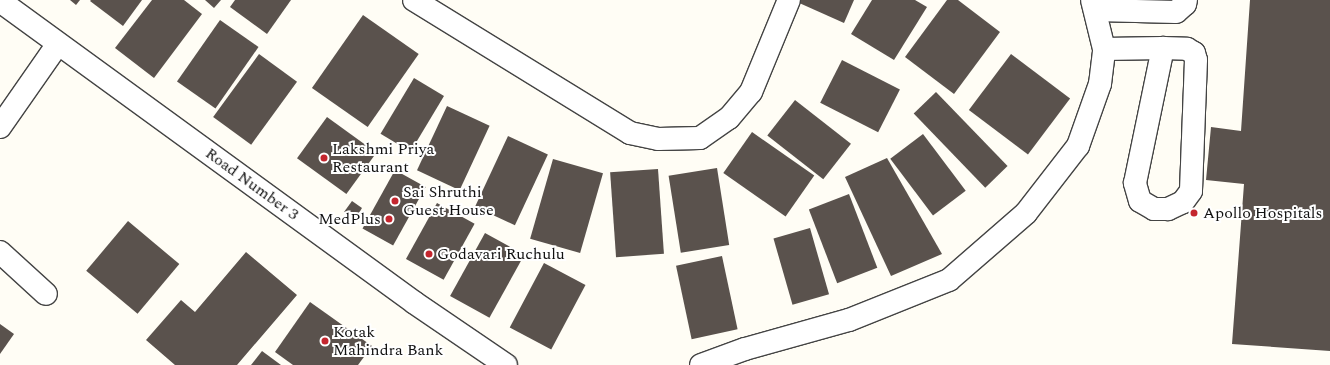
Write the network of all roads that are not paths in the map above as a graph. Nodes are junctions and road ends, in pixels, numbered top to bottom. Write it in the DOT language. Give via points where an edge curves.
graph roads {
  1 [pos="414,0"];
  2 [pos="790,0"];
  3 [pos="0,1"];
  4 [pos="1094,5"];
  5 [pos="1181,6"];
  6 [pos="58,44"];
  7 [pos="1163,48"];
  8 [pos="1104,49"];
  9 [pos="0,127"];
  10 [pos="0,252"];
  11 [pos="46,294"];
  12 [pos="506,365"];
  13 [pos="701,365"];
  1 -- 2 [label="street" via="630,133 658,139 700,138 729,118 751,92"];
  3 -- 6 [label="street, Road Number 3"];
  4 -- 5 [label="street" via="1126,11"];
  4 -- 8 [label="street"];
  6 -- 9 [label="street"];
  6 -- 12 [label="street, Road Number 3" via="415,303"];
  7 -- 7 [label="street" via="1187,49 1194,53 1196,60 1191,191 1183,202 1168,209 1154,209 1140,201 1135,183"];
  7 -- 8 [label="street"];
  8 -- 13 [label="street" via="1100,84 1078,146 1026,213 949,280 850,320 745,349"];
  10 -- 11 [label="street"];
}
